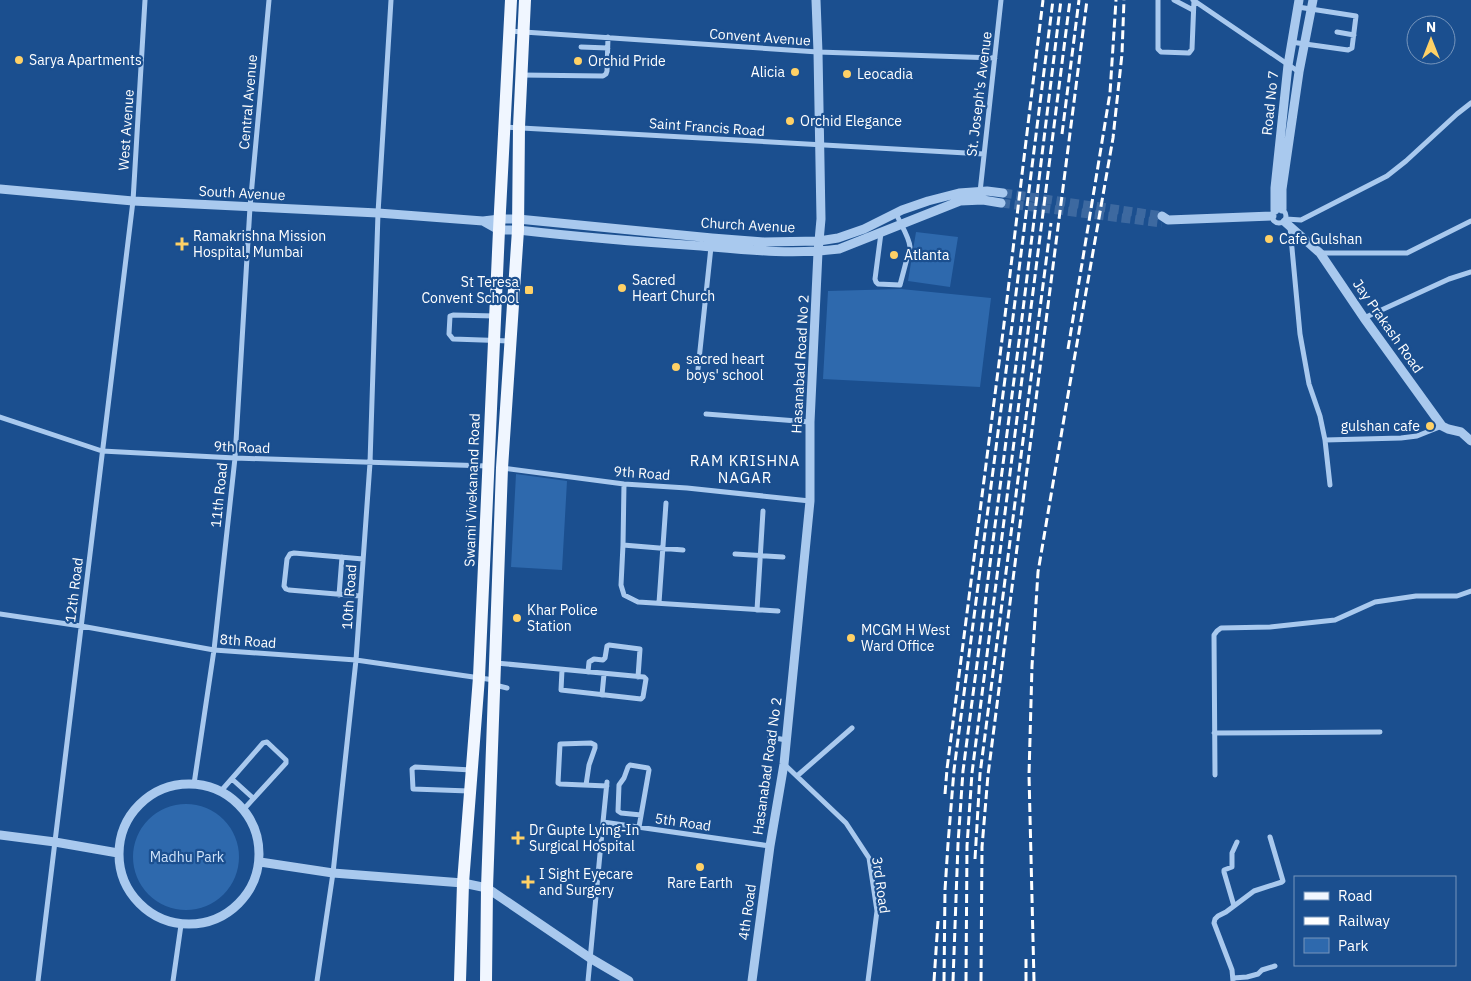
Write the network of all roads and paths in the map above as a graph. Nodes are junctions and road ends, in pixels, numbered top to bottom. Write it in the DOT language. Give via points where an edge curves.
graph roads {
  1 [pos="145,0"];
  2 [pos="269,0"];
  3 [pos="391,0"];
  4 [pos="511,0"];
  5 [pos="525,0"];
  6 [pos="816,0"];
  7 [pos="1001,0"];
  8 [pos="1158,0"];
  9 [pos="1174,0"];
  10 [pos="1193,0"];
  11 [pos="1298,3"];
  12 [pos="1312,5"];
  13 [pos="1193,10"];
  14 [pos="509,31"];
  15 [pos="522,32"];
  16 [pos="1337,32"];
  17 [pos="1354,35"];
  18 [pos="608,37"];
  19 [pos="1291,42"];
  20 [pos="1304,44"];
  21 [pos="581,47"];
  22 [pos="608,48"];
  23 [pos="818,52"];
  24 [pos="995,58"];
  25 [pos="1288,65"];
  26 [pos="1299,72"];
  27 [pos="521,74"];
  28 [pos="1471,103"];
  29 [pos="504,127"];
  30 [pos="519,127"];
  31 [pos="820,146"];
  32 [pos="984,154"];
  33 [pos="0,189"];
  34 [pos="980,192"];
  35 [pos="1003,193"];
  36 [pos="132,201"];
  37 [pos="1001,203"];
  38 [pos="250,207"];
  39 [pos="1276,212"];
  40 [pos="378,213"];
  41 [pos="896,213"];
  42 [pos="1164,220"];
  43 [pos="1471,221"];
  44 [pos="1287,223"];
  45 [pos="499,224"];
  46 [pos="900,224"];
  47 [pos="518,225"];
  48 [pos="881,232"];
  49 [pos="820,242"];
  50 [pos="711,247"];
  51 [pos="818,252"];
  52 [pos="1320,253"];
  53 [pos="1471,272"];
  54 [pos="495,316"];
  55 [pos="1364,318"];
  56 [pos="494,341"];
  57 [pos="510,341"];
  58 [pos="698,369"];
  59 [pos="706,414"];
  60 [pos="0,417"];
  61 [pos="810,422"];
  62 [pos="1442,426"];
  63 [pos="1325,440"];
  64 [pos="1471,440"];
  65 [pos="102,451"];
  66 [pos="235,458"];
  67 [pos="370,463"];
  68 [pos="488,466"];
  69 [pos="502,468"];
  70 [pos="624,484"];
  71 [pos="1330,485"];
  72 [pos="810,502"];
  73 [pos="666,503"];
  74 [pos="763,510"];
  75 [pos="624,545"];
  76 [pos="663,548"];
  77 [pos="683,550"];
  78 [pos="735,554"];
  79 [pos="761,556"];
  80 [pos="342,557"];
  81 [pos="783,557"];
  82 [pos="363,558"];
  83 [pos="1471,591"];
  84 [pos="339,594"];
  85 [pos="360,596"];
  86 [pos="659,603"];
  87 [pos="757,610"];
  88 [pos="778,611"];
  89 [pos="0,614"];
  90 [pos="81,626"];
  91 [pos="214,650"];
  92 [pos="356,660"];
  93 [pos="495,663"];
  94 [pos="562,670"];
  95 [pos="588,672"];
  96 [pos="604,674"];
  97 [pos="479,677"];
  98 [pos="638,677"];
  99 [pos="499,684"];
  100 [pos="602,695"];
  101 [pos="476,721"];
  102 [pos="493,721"];
  103 [pos="852,728"];
  104 [pos="1380,732"];
  105 [pos="1214,733"];
  106 [pos="770,737"];
  107 [pos="787,740"];
  108 [pos="784,764"];
  109 [pos="472,770"];
  110 [pos="1214,775"];
  111 [pos="797,776"];
  112 [pos="232,779"];
  113 [pos="194,784"];
  114 [pos="586,785"];
  115 [pos="221,791"];
  116 [pos="471,791"];
  117 [pos="606,793"];
  118 [pos="619,793"];
  119 [pos="254,798"];
  120 [pos="244,809"];
  121 [pos="641,815"];
  122 [pos="603,822"];
  123 [pos="640,827"];
  124 [pos="0,835"];
  125 [pos="1270,836"];
  126 [pos="55,842"];
  127 [pos="1237,842"];
  128 [pos="770,846"];
  129 [pos="118,853"];
  130 [pos="260,862"];
  131 [pos="333,873"];
  132 [pos="463,883"];
  133 [pos="487,888"];
  134 [pos="1234,906"];
  135 [pos="181,925"];
  136 [pos="590,958"];
  137 [pos="1275,966"];
  138 [pos="1233,979"];
  139 [pos="38,981"];
  140 [pos="173,981"];
  141 [pos="317,981"];
  142 [pos="460,981"];
  143 [pos="486,981"];
  144 [pos="588,981"];
  145 [pos="629,981"];
  146 [pos="752,981"];
  147 [pos="868,981"];
  1 -- 36 [label="street, West Avenue"];
  2 -- 38 [label="street, Central Avenue"];
  3 -- 40 [label="street, 10th Road"];
  4 -- 14 [label="main road, Swami Vivekanand Road"];
  5 -- 15 [label="main road, Swami Vivekanand Road"];
  6 -- 23 [label="street, Hasanabad Road No 2"];
  7 -- 24 [label="street, St. Joseph's Avenue"];
  8 -- 13 [label="street" via="1158,49 1161,52 1191,52"];
  9 -- 13 [label="street"];
  10 -- 13 [label="street"];
  10 -- 25 [label="street"];
  11 -- 12 [label="street"];
  11 -- 19 [label="street, Road No 7"];
  12 -- 17 [label="street" via="1354,15"];
  12 -- 20 [label="street"];
  14 -- 15 [label="street, Convent Avenue"];
  14 -- 29 [label="main road, Swami Vivekanand Road"];
  15 -- 18 [label="street, Convent Avenue"];
  15 -- 27 [label="main road, Swami Vivekanand Road"];
  16 -- 17 [label="street"];
  17 -- 20 [label="street" via="1352,48 1348,50"];
  18 -- 22 [label="street"];
  18 -- 23 [label="street, Convent Avenue"];
  19 -- 20 [label="street"];
  19 -- 25 [label="street, Road No 7"];
  20 -- 26 [label="street"];
  21 -- 22 [label="street"];
  22 -- 27 [label="street" via="607,71 603,76"];
  23 -- 24 [label="street, Convent Avenue"];
  23 -- 31 [label="street, Hasanabad Road No 2"];
  24 -- 32 [label="street, St. Joseph's Avenue"];
  25 -- 26 [label="street"];
  25 -- 39 [label="street, Road No 7" via="1275,188"];
  26 -- 39 [label="street"];
  27 -- 30 [label="main road, Swami Vivekanand Road"];
  28 -- 44 [label="street" via="1387,176 1301,220"];
  29 -- 30 [label="street, Saint Francis Road"];
  29 -- 45 [label="main road, Swami Vivekanand Road"];
  30 -- 31 [label="street, Saint Francis Road"];
  30 -- 47 [label="main road, Swami Vivekanand Road"];
  31 -- 32 [label="street, Saint Francis Road"];
  31 -- 49 [label="street, Hasanabad Road No 2"];
  32 -- 34 [label="street, St. Joseph's Avenue"];
  33 -- 36 [label="street, South Avenue"];
  34 -- 35 [label="street, Church Avenue"];
  34 -- 41 [label="street, Church Avenue" via="958,193"];
  36 -- 38 [label="street, South Avenue"];
  36 -- 65 [label="street, 12th Road"];
  37 -- 46 [label="street" via="960,201"];
  38 -- 40 [label="street, South Avenue"];
  38 -- 66 [label="street, 11th Road"];
  39 -- 42 [label="street"];
  39 -- 44 [label="street" via="1286,212"];
  39 -- 44 [label="street" via="1276,222"];
  40 -- 45 [label="street, South Avenue"];
  40 -- 67 [label="street, 10th Road"];
  41 -- 46 [label="street"];
  41 -- 49 [label="street, Church Avenue" via="864,229"];
  43 -- 52 [label="street" via="1406,253"];
  44 -- 52 [label="street, Jay Prakash Road"];
  44 -- 63 [label="street" via="1308,384"];
  45 -- 47 [label="street, Church Avenue"];
  45 -- 54 [label="main road, Swami Vivekanand Road"];
  46 -- 48 [label="street"];
  46 -- 48 [label="street" via="910,242 900,285 876,282"];
  47 -- 49 [label="street, Church Avenue" via="764,242"];
  47 -- 50 [label="street"];
  47 -- 57 [label="main road, Swami Vivekanand Road"];
  48 -- 51 [label="street" via="839,250"];
  49 -- 51 [label="street, Hasanabad Road No 2"];
  50 -- 51 [label="street"];
  50 -- 58 [label="street"];
  51 -- 61 [label="street, Hasanabad Road No 2"];
  52 -- 55 [label="street, Jay Prakash Road"];
  53 -- 55 [label="street"];
  54 -- 56 [label="main road, Swami Vivekanand Road"];
  54 -- 56 [label="street" via="453,315 449,326 453,339"];
  55 -- 62 [label="street, Jay Prakash Road"];
  56 -- 57 [label="street"];
  56 -- 68 [label="main road, Swami Vivekanand Road"];
  57 -- 69 [label="main road, Swami Vivekanand Road"];
  59 -- 61 [label="street"];
  60 -- 65 [label="street, 9th Road"];
  61 -- 72 [label="street, Hasanabad Road No 2"];
  62 -- 63 [label="street" via="1417,436 1401,438"];
  62 -- 64 [label="street" via="1461,432"];
  63 -- 71 [label="street"];
  65 -- 66 [label="street, 9th Road"];
  65 -- 90 [label="street, 12th Road"];
  66 -- 67 [label="street, 9th Road"];
  66 -- 91 [label="street, 11th Road"];
  67 -- 68 [label="street, 9th Road"];
  67 -- 82 [label="street, 10th Road"];
  68 -- 97 [label="main road, Swami Vivekanand Road"];
  69 -- 70 [label="street, 9th Road"];
  69 -- 93 [label="main road, Swami Vivekanand Road"];
  70 -- 72 [label="street, 9th Road"];
  70 -- 75 [label="street"];
  72 -- 107 [label="street, Hasanabad Road No 2"];
  73 -- 76 [label="street"];
  74 -- 79 [label="street"];
  75 -- 76 [label="street"];
  75 -- 86 [label="street" via="621,585 624,595 638,602"];
  76 -- 77 [label="street"];
  76 -- 86 [label="street"];
  78 -- 79 [label="street"];
  79 -- 81 [label="street"];
  79 -- 87 [label="street"];
  80 -- 82 [label="street"];
  80 -- 84 [label="street"];
  80 -- 84 [label="street" via="290,554 284,586 286,590"];
  82 -- 85 [label="street, 10th Road"];
  83 -- 105 [label="street" via="1457,596 1416,596 1375,602 1335,620 1270,628 1221,628 1214,635"];
  84 -- 85 [label="street"];
  85 -- 92 [label="street, 10th Road"];
  86 -- 87 [label="street"];
  87 -- 88 [label="street"];
  89 -- 90 [label="street, 8th Road"];
  90 -- 91 [label="street, 8th Road"];
  90 -- 126 [label="street, 12th Road"];
  91 -- 92 [label="street, 8th Road"];
  91 -- 113 [label="street, 11th Road"];
  92 -- 97 [label="street, 8th Road"];
  92 -- 131 [label="street, 10th Road"];
  93 -- 94 [label="street"];
  93 -- 99 [label="main road, Swami Vivekanand Road"];
  94 -- 95 [label="street"];
  94 -- 100 [label="street" via="561,690"];
  95 -- 96 [label="street"];
  95 -- 98 [label="street" via="590,660 603,660 607,646 638,648"];
  96 -- 98 [label="street"];
  96 -- 100 [label="street"];
  97 -- 99 [label="street, 8th Road"];
  97 -- 101 [label="main road, Swami Vivekanand Road"];
  98 -- 100 [label="street" via="646,678 643,698"];
  99 -- 102 [label="main road, Swami Vivekanand Road"];
  101 -- 102 [label="main road"];
  101 -- 109 [label="main road, Swami Vivekanand Road"];
  102 -- 133 [label="main road, Swami Vivekanand Road"];
  103 -- 111 [label="street"];
  104 -- 105 [label="street"];
  105 -- 110 [label="street"];
  106 -- 107 [label="street"];
  107 -- 108 [label="street, Hasanabad Road No 2"];
  108 -- 111 [label="street, 3rd Road"];
  108 -- 128 [label="street, Hasanabad Road No 2"];
  109 -- 116 [label="main road, Swami Vivekanand Road"];
  109 -- 116 [label="street" via="412,769 413,789"];
  111 -- 147 [label="street, 3rd Road" via="846,823 869,858 876,911"];
  112 -- 115 [label="street"];
  112 -- 119 [label="street"];
  112 -- 119 [label="street" via="263,743 268,742 286,763"];
  113 -- 115 [label="street"];
  113 -- 129 [label="street" via="165,788 141,802 124,826"];
  114 -- 114 [label="street" via="558,783 560,744 595,745"];
  114 -- 117 [label="street" via="607,784"];
  115 -- 120 [label="street"];
  116 -- 132 [label="main road, Swami Vivekanand Road"];
  117 -- 118 [label="street"];
  117 -- 122 [label="street"];
  118 -- 121 [label="street" via="618,811"];
  118 -- 121 [label="street" via="619,785 629,765 649,769"];
  119 -- 120 [label="street"];
  120 -- 130 [label="street" via="258,834"];
  121 -- 123 [label="street"];
  122 -- 123 [label="street, 5th Road"];
  122 -- 136 [label="street"];
  123 -- 128 [label="street, 5th Road"];
  124 -- 126 [label="street"];
  125 -- 134 [label="street" via="1283,881 1254,891"];
  126 -- 129 [label="street"];
  126 -- 139 [label="street, 12th Road"];
  127 -- 134 [label="street" via="1232,853 1232,867 1224,870"];
  128 -- 146 [label="street, 4th Road"];
  129 -- 135 [label="street" via="126,887 149,912"];
  130 -- 131 [label="street"];
  130 -- 135 [label="street" via="247,896 218,920"];
  131 -- 132 [label="street"];
  131 -- 141 [label="street, 10th Road"];
  132 -- 133 [label="street"];
  132 -- 142 [label="main road, Swami Vivekanand Road"];
  133 -- 136 [label="street"];
  133 -- 143 [label="main road, Swami Vivekanand Road"];
  134 -- 138 [label="street" via="1218,916 1214,923"];
  135 -- 140 [label="street"];
  136 -- 144 [label="street"];
  136 -- 145 [label="street"];
  137 -- 138 [label="street" via="1258,974"];
}
